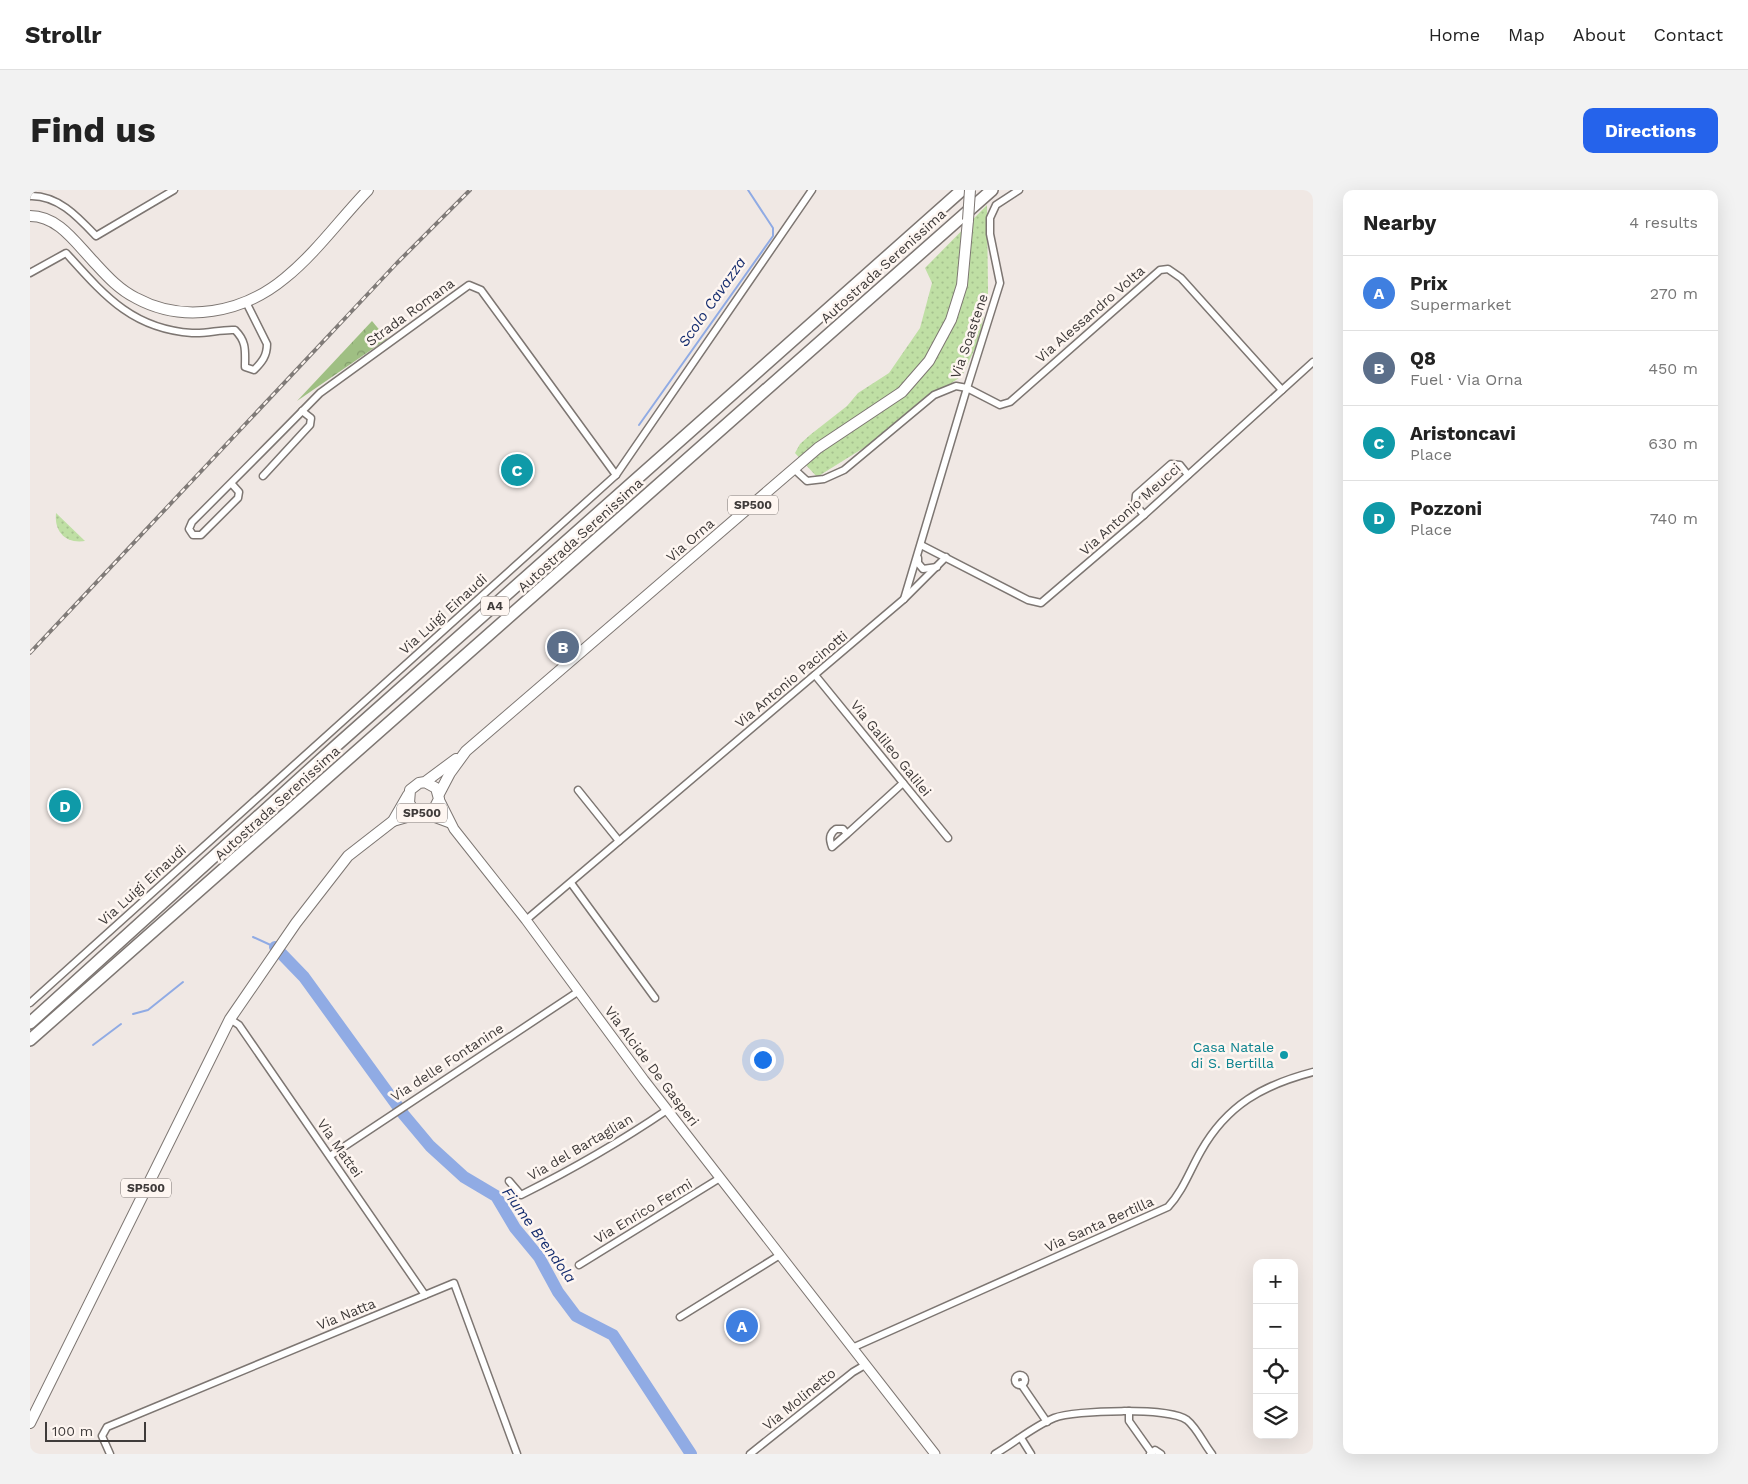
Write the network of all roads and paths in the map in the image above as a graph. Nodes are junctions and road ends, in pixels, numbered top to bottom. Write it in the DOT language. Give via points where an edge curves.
graph roads {
  1 [pos="174,190"];
  2 [pos="368,190"];
  3 [pos="812,190"];
  4 [pos="962,190"];
  5 [pos="970,190"];
  6 [pos="992,190"];
  7 [pos="1019,190"];
  8 [pos="30,196"];
  9 [pos="30,216"];
  10 [pos="30,273"];
  11 [pos="246,302"];
  12 [pos="1313,362"];
  13 [pos="967,388"];
  14 [pos="1282,390"];
  15 [pos="302,411"];
  16 [pos="794,469"];
  17 [pos="616,474"];
  18 [pos="1188,475"];
  19 [pos="263,476"];
  20 [pos="231,483"];
  21 [pos="1144,515"];
  22 [pos="921,545"];
  23 [pos="918,556"];
  24 [pos="946,557"];
  25 [pos="937,567"];
  26 [pos="904,599"];
  27 [pos="815,675"];
  28 [pos="466,751"];
  29 [pos="425,782"];
  30 [pos="903,783"];
  31 [pos="578,790"];
  32 [pos="408,795"];
  33 [pos="439,797"];
  34 [pos="422,813"];
  35 [pos="393,821"];
  36 [pos="450,823"];
  37 [pos="847,834"];
  38 [pos="948,838"];
  39 [pos="619,841"];
  40 [pos="571,883"];
  41 [pos="526,920"];
  42 [pos="579,991"];
  43 [pos="655,998"];
  44 [pos="30,1003"];
  45 [pos="230,1019"];
  46 [pos="30,1023"];
  47 [pos="30,1040"];
  48 [pos="1313,1072"];
  49 [pos="667,1110"];
  50 [pos="330,1156"];
  51 [pos="720,1178"];
  52 [pos="508,1181"];
  53 [pos="780,1255"];
  54 [pos="579,1265"];
  55 [pos="425,1295"];
  56 [pos="680,1317"];
  57 [pos="852,1348"];
  58 [pos="865,1365"];
  59 [pos="1021,1384"];
  60 [pos="1129,1411"];
  61 [pos="1047,1422"];
  62 [pos="30,1423"];
  63 [pos="1022,1438"];
  64 [pos="1151,1453"];
  65 [pos="110,1454"];
  66 [pos="517,1454"];
  67 [pos="750,1454"];
  68 [pos="935,1454"];
  69 [pos="995,1454"];
  70 [pos="1032,1454"];
  71 [pos="1161,1454"];
  72 [pos="1212,1454"];
  1 -- 8 [label="street" via="96,236 66,207 53,200"];
  2 -- 11 [label="main road" via="284,280"];
  3 -- 17 [label="street, Via Luigi Einaudi"];
  4 -- 46 [label="highway, Autostrada Serenissima / A4" via="338,744"];
  5 -- 16 [label="main road, Via Orna / SP500, bridge" via="966,264 957,305 929,361 902,392 818,448"];
  6 -- 47 [label="highway, Autostrada Serenissima / A4"];
  7 -- 13 [label="street, Via Soastene" via="996,205 990,218 1000,283"];
  9 -- 11 [label="main road" via="43,218 61,228 112,281 148,304 190,313 224,309"];
  10 -- 11 [label="street" via="66,254 113,303 143,321 184,332 235,330 246,346 245,367 254,370 263,362 267,344"];
  12 -- 14 [label="street, Via Antonio Meucci"];
  13 -- 14 [label="street, Via Alessandro Volta" via="1005,405 1147,280 1160,270 1168,269 1181,278"];
  13 -- 16 [label="street, Via Soastene" via="956,386 934,394 844,470 824,479 807,481"];
  13 -- 22 [label="street"];
  14 -- 18 [label="street, Via Antonio Meucci"];
  15 -- 17 [label="street, Strada Romana" via="329,385 469,284 481,290"];
  15 -- 19 [label="street" via="311,418 310,425"];
  15 -- 20 [label="street, Strada Romana"];
  16 -- 28 [label="main road, Via Orna / SP500"];
  17 -- 44 [label="street, Via Luigi Einaudi"];
  18 -- 21 [label="street, Via Antonio Meucci"];
  18 -- 21 [label="street" via="1180,466 1171,464 1136,495 1135,504"];
  20 -- 20 [label="street, Strada Romana" via="192,522 190,529 193,535 201,535 238,498 239,492"];
  21 -- 24 [label="street, Via Antonio Meucci" via="1041,603 1028,600"];
  22 -- 23 [label="street"];
  22 -- 24 [label="street, Via Antonio Meucci"];
  23 -- 25 [label="street" via="922,569"];
  23 -- 26 [label="street"];
  24 -- 25 [label="street"];
  25 -- 26 [label="street, Via Antonio Pacinotti"];
  26 -- 27 [label="street, Via Antonio Pacinotti"];
  27 -- 30 [label="street, Via Galileo Galilei"];
  27 -- 39 [label="street, Via Antonio Pacinotti"];
  28 -- 29 [label="main road, SP500"];
  28 -- 33 [label="main road, Via Orna / SP500" via="450,773"];
  29 -- 32 [label="main road, SP500" via="414,785"];
  29 -- 33 [label="main road, SP500" via="436,788"];
  30 -- 37 [label="street"];
  30 -- 38 [label="street, Via Galileo Galilei"];
  31 -- 39 [label="street"];
  32 -- 34 [label="main road, SP500" via="411,807"];
  32 -- 35 [label="main road, SP500"];
  33 -- 34 [label="main road, SP500" via="434,810"];
  33 -- 36 [label="main road, Via Alcide De Gasperi"];
  34 -- 35 [label="main road, SP500"];
  34 -- 36 [label="main road"];
  35 -- 45 [label="main road, SP500" via="348,856 271,958"];
  36 -- 41 [label="main road, Via Alcide De Gasperi"];
  39 -- 40 [label="street, Via Antonio Pacinotti"];
  40 -- 41 [label="street, Via Antonio Pacinotti"];
  40 -- 43 [label="street"];
  41 -- 42 [label="main road, Via Alcide De Gasperi"];
  42 -- 49 [label="main road, Via Alcide De Gasperi"];
  42 -- 50 [label="street, Via delle Fontanine"];
  45 -- 50 [label="street, Via Mattei" via="239,1025"];
  45 -- 62 [label="main road, SP500"];
  48 -- 57 [label="street, Via Santa Bertilla" via="1262,1090 1241,1102 1222,1120 1168,1207"];
  49 -- 51 [label="main road, Via Alcide De Gasperi"];
  49 -- 52 [label="street, Via del Bartaglian" via="628,1136 521,1195"];
  50 -- 55 [label="street, Via Mattei"];
  51 -- 53 [label="main road, Via Alcide De Gasperi"];
  51 -- 54 [label="street, Via Enrico Fermi"];
  53 -- 56 [label="street"];
  53 -- 57 [label="main road, Via Alcide De Gasperi"];
  55 -- 65 [label="street, Via Natta" via="107,1427 102,1436"];
  55 -- 66 [label="street, Via Natta" via="454,1282"];
  57 -- 58 [label="main road, Via Alcide De Gasperi"];
  58 -- 67 [label="street, Via Molinetto"];
  58 -- 68 [label="main road, Via Alcide De Gasperi"];
  59 -- 61 [label="street"];
  60 -- 61 [label="street" via="1069,1414"];
  60 -- 64 [label="street" via="1129,1421"];
  60 -- 72 [label="street" via="1189,1421"];
  61 -- 63 [label="street"];
  63 -- 69 [label="street"];
  63 -- 70 [label="street"];
  64 -- 71 [label="street" via="1155,1450"];
}
